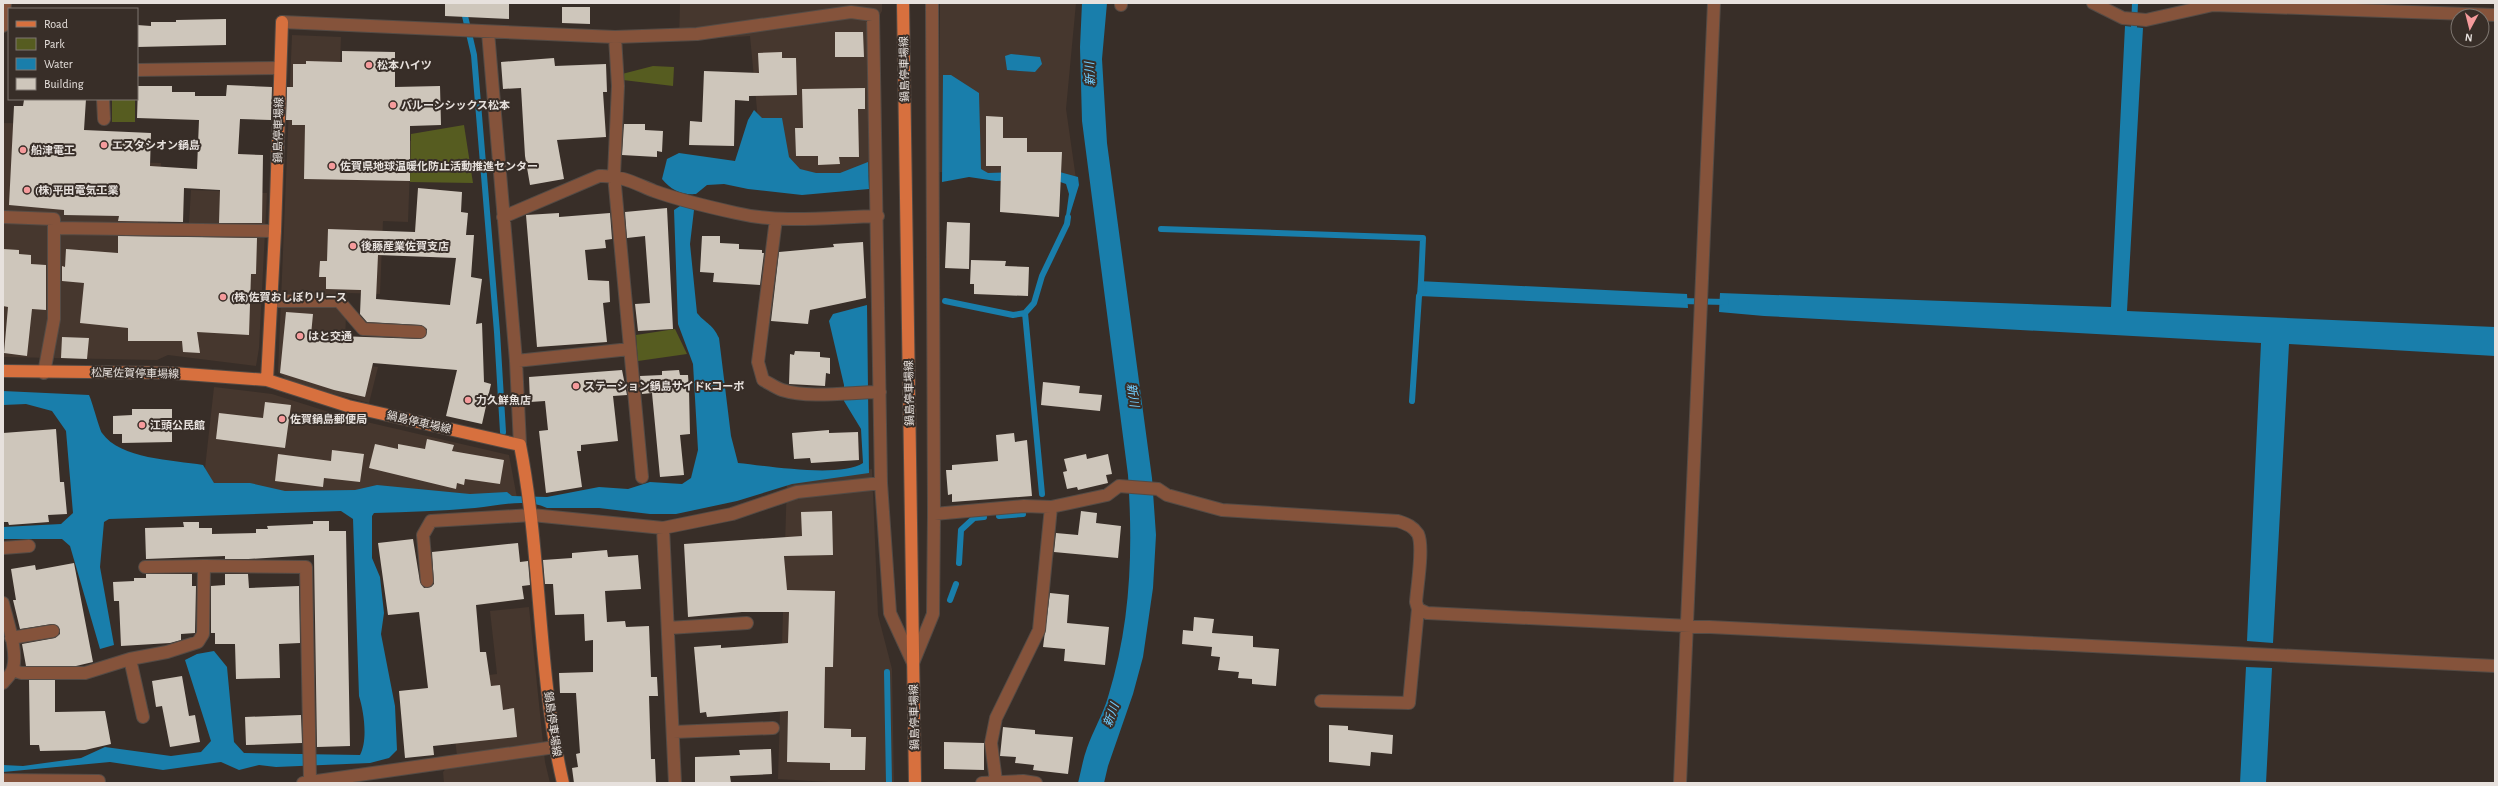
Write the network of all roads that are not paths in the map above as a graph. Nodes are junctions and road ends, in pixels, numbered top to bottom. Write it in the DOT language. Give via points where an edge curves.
graph roads {
  1 [pos="5,3"];
  2 [pos="903,3"];
  3 [pos="932,3"];
  4 [pos="1714,3"];
  5 [pos="2093,3"];
  6 [pos="2495,15"];
  7 [pos="282,22"];
  8 [pos="3,26"];
  9 [pos="483,32"];
  10 [pos="615,37"];
  11 [pos="280,68"];
  12 [pos="138,70"];
  13 [pos="103,100"];
  14 [pos="104,119"];
  15 [pos="614,175"];
  16 [pos="878,216"];
  17 [pos="3,217"];
  18 [pos="503,217"];
  19 [pos="776,219"];
  20 [pos="54,228"];
  21 [pos="275,231"];
  22 [pos="272,301"];
  23 [pos="420,332"];
  24 [pos="630,350"];
  25 [pos="516,361"];
  26 [pos="3,371"];
  27 [pos="44,372"];
  28 [pos="267,380"];
  29 [pos="877,392"];
  30 [pos="520,445"];
  31 [pos="642,477"];
  32 [pos="880,483"];
  33 [pos="1051,507"];
  34 [pos="531,511"];
  35 [pos="934,514"];
  36 [pos="663,528"];
  37 [pos="29,546"];
  38 [pos="3,548"];
  39 [pos="204,566"];
  40 [pos="145,567"];
  41 [pos="427,581"];
  42 [pos="3,603"];
  43 [pos="1418,609"];
  44 [pos="747,623"];
  45 [pos="1686,626"];
  46 [pos="668,628"];
  47 [pos="54,631"];
  48 [pos="11,638"];
  49 [pos="130,659"];
  50 [pos="913,663"];
  51 [pos="2495,666"];
  52 [pos="13,670"];
  53 [pos="3,683"];
  54 [pos="1321,701"];
  55 [pos="144,717"];
  56 [pos="773,728"];
  57 [pos="673,732"];
  58 [pos="555,747"];
  59 [pos="308,778"];
  60 [pos="3,780"];
  61 [pos="996,781"];
  62 [pos="99,782"];
  63 [pos="112,783"];
  64 [pos="563,783"];
  65 [pos="675,783"];
  66 [pos="915,783"];
  67 [pos="982,783"];
  68 [pos="1036,783"];
  69 [pos="1680,783"];
  1 -- 8 [label="street"];
  2 -- 50 [label="main road, 鍋島停車場線"];
  3 -- 35 [label="street"];
  4 -- 45 [label="street"];
  5 -- 6 [label="street" via="2124,18 2146,20 2213,5"];
  7 -- 9 [label="street"];
  7 -- 11 [label="main road, 鍋島停車場線"];
  9 -- 10 [label="street"];
  9 -- 18 [label="street"];
  10 -- 15 [label="street" via="618,86"];
  10 -- 16 [label="street" via="697,34 851,12 873,15"];
  11 -- 12 [label="street"];
  11 -- 21 [label="main road, 鍋島停車場線"];
  13 -- 14 [label="street"];
  15 -- 18 [label="street" via="599,176"];
  15 -- 19 [label="street" via="654,191 737,213"];
  15 -- 24 [label="street"];
  16 -- 19 [label="street"];
  16 -- 29 [label="street"];
  17 -- 20 [label="street" via="54,219"];
  18 -- 25 [label="street"];
  19 -- 29 [label="street" via="758,362 763,380 782,390 817,395"];
  20 -- 21 [label="street"];
  20 -- 27 [label="street" via="54,319"];
  21 -- 22 [label="main road, 鍋島停車場線"];
  22 -- 23 [label="street" via="339,301 363,329"];
  22 -- 28 [label="main road, 鍋島停車場線"];
  24 -- 25 [label="street"];
  24 -- 31 [label="street"];
  25 -- 30 [label="street"];
  26 -- 27 [label="main road, 松尾佐賀停車場線"];
  27 -- 28 [label="main road, 松尾佐賀停車場線" via="172,373"];
  28 -- 30 [label="main road, 鍋島停車場線" via="348,406"];
  29 -- 32 [label="street"];
  30 -- 34 [label="main road, 鍋島停車場線"];
  32 -- 36 [label="street" via="797,492 732,514"];
  32 -- 50 [label="street" via="890,613"];
  33 -- 35 [label="street" via="1024,506"];
  33 -- 43 [label="street" via="1107,495 1119,486 1124,486 1158,489 1167,495 1222,510 1398,521 1409,524 1418,535 1420,547 1416,602"];
  33 -- 61 [label="street" via="1038,630 996,718 991,743"];
  34 -- 36 [label="street"];
  34 -- 41 [label="street" via="431,522 423,535"];
  34 -- 58 [label="main road, 鍋島停車場線" via="540,621"];
  35 -- 50 [label="street" via="933,614"];
  36 -- 46 [label="street"];
  37 -- 38 [label="street"];
  39 -- 40 [label="street"];
  39 -- 49 [label="street" via="203,634 198,642 167,652"];
  39 -- 59 [label="street" via="306,567"];
  42 -- 48 [label="street"];
  43 -- 45 [label="street" via="1427,613"];
  43 -- 54 [label="street" via="1409,703"];
  44 -- 46 [label="street"];
  45 -- 51 [label="street"];
  45 -- 69 [label="street"];
  46 -- 57 [label="street"];
  47 -- 48 [label="street"];
  48 -- 52 [label="street"];
  49 -- 52 [label="street" via="85,673 21,673"];
  49 -- 55 [label="street"];
  50 -- 66 [label="main road, 鍋島停車場線"];
  52 -- 53 [label="street"];
  56 -- 57 [label="street"];
  57 -- 65 [label="street"];
  58 -- 59 [label="street" via="332,780"];
  58 -- 64 [label="main road, 鍋島停車場線"];
  60 -- 62 [label="street"];
  61 -- 67 [label="street"];
  61 -- 68 [label="street"];
  62 -- 63 [label="street"];
}
